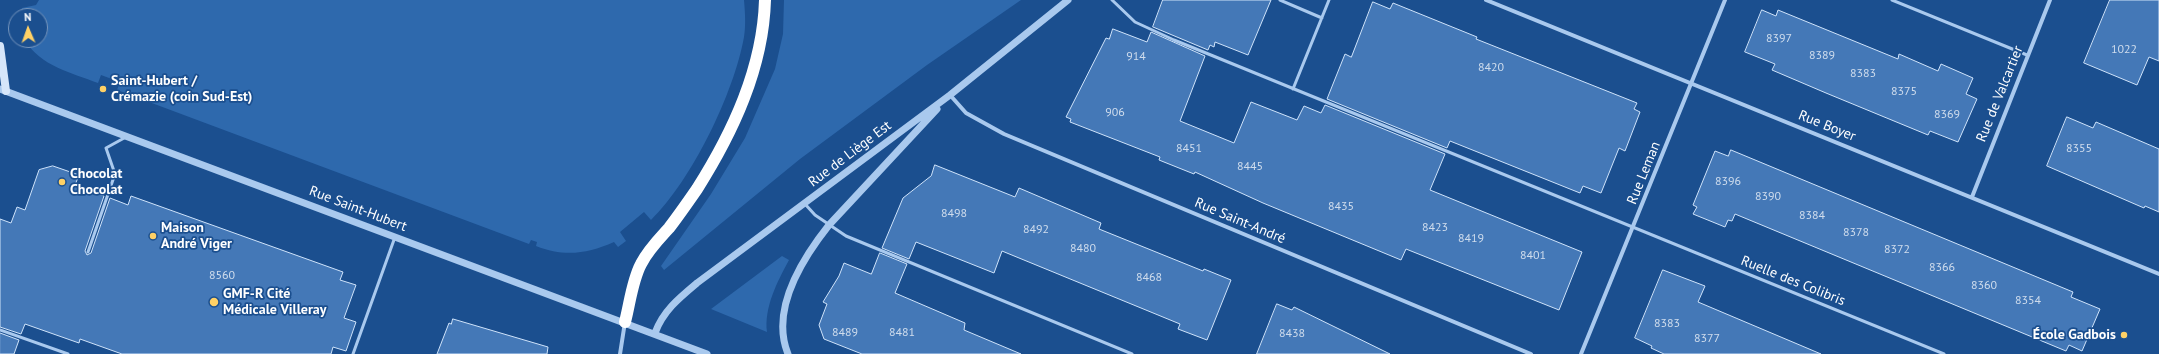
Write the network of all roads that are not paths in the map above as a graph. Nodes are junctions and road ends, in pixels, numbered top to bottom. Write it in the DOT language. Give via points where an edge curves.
graph roads {
  1 [pos="765,0"];
  2 [pos="1068,0"];
  3 [pos="1112,0"];
  4 [pos="1280,0"];
  5 [pos="1330,0"];
  6 [pos="1486,0"];
  7 [pos="1725,0"];
  8 [pos="1892,0"];
  9 [pos="2050,0"];
  10 [pos="1322,18"];
  11 [pos="0,46"];
  12 [pos="2027,55"];
  13 [pos="1691,85"];
  14 [pos="1293,89"];
  15 [pos="3,90"];
  16 [pos="950,95"];
  17 [pos="128,136"];
  18 [pos="1972,197"];
  19 [pos="805,204"];
  20 [pos="829,225"];
  21 [pos="1634,229"];
  22 [pos="396,237"];
  23 [pos="88,252"];
  24 [pos="2159,274"];
  25 [pos="625,322"];
  26 [pos="0,330"];
  27 [pos="655,333"];
  28 [pos="68,354"];
  29 [pos="353,354"];
  30 [pos="620,354"];
  31 [pos="707,354"];
  32 [pos="788,354"];
  33 [pos="1132,354"];
  34 [pos="1530,354"];
  35 [pos="1581,354"];
  36 [pos="1944,354"];
  1 -- 25 [label="highway" via="764,27 757,60 736,118 682,211 641,263"];
  2 -- 16 [label="street, Rue de Liège Est"];
  3 -- 14 [label="lane, Ruelle des Colibris" via="1135,22"];
  4 -- 10 [label="lane"];
  5 -- 10 [label="lane"];
  6 -- 13 [label="street, Rue Boyer"];
  7 -- 13 [label="street, Rue Leman"];
  8 -- 12 [label="lane"];
  9 -- 12 [label="street, Rue de Valcartier"];
  10 -- 14 [label="lane"];
  11 -- 15 [label="main road"];
  12 -- 18 [label="street, Rue de Valcartier"];
  13 -- 18 [label="street, Rue Boyer"];
  13 -- 21 [label="street, Rue Leman"];
  14 -- 21 [label="lane, Ruelle des Colibris"];
  15 -- 17 [label="street, Rue Saint-Hubert"];
  16 -- 19 [label="street, Rue de Liège Est"];
  16 -- 20 [label="street"];
  16 -- 34 [label="street, Rue Saint-André" via="966,113 1004,134"];
  17 -- 22 [label="street, Rue Saint-Hubert"];
  17 -- 23 [label="lane" via="106,148 114,174"];
  18 -- 24 [label="street, Rue Boyer"];
  19 -- 20 [label="lane"];
  19 -- 27 [label="street, Rue de Liège Est" via="679,298 662,316"];
  20 -- 32 [label="street" via="805,261 785,306 783,334"];
  20 -- 33 [label="lane" via="846,236"];
  21 -- 35 [label="street, Rue Leman"];
  21 -- 36 [label="lane, Ruelle des Colibris"];
  22 -- 25 [label="street, Rue Saint-Hubert"];
  22 -- 29 [label="lane"];
  25 -- 27 [label="street, Rue Saint-Hubert"];
  25 -- 30 [label="street"];
  26 -- 28 [label="lane"];
  27 -- 31 [label="street, Rue Saint-Hubert"];
}
